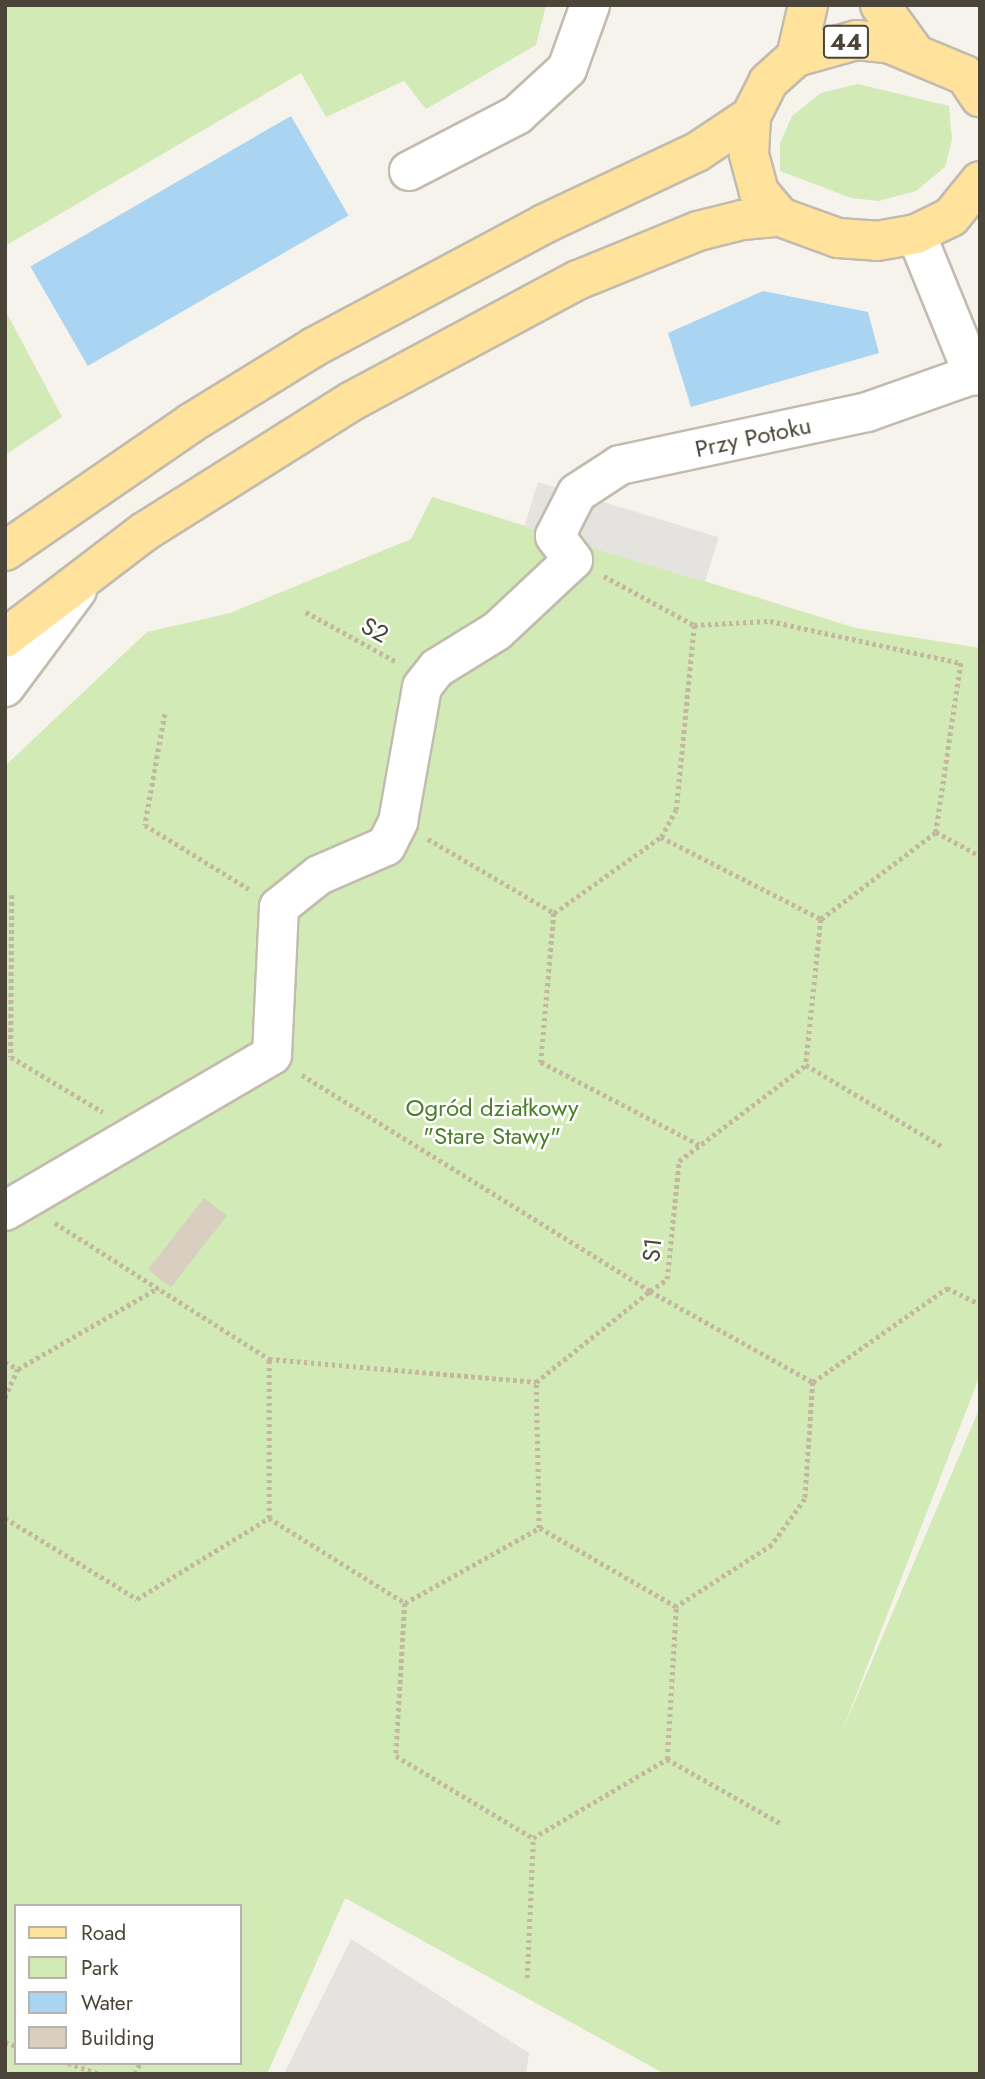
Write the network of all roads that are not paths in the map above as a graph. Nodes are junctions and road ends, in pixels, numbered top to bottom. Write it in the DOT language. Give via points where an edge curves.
graph roads {
  1 [pos="590,5"];
  2 [pos="808,5"];
  3 [pos="880,5"];
  4 [pos="914,52"];
  5 [pos="796,57"];
  6 [pos="975,81"];
  7 [pos="751,116"];
  8 [pos="409,171"];
  9 [pos="980,181"];
  10 [pos="780,217"];
  11 [pos="916,234"];
  12 [pos="977,374"];
  13 [pos="14,541"];
  14 [pos="87,575"];
  15 [pos="5,638"];
  16 [pos="5,687"];
  17 [pos="13,1206"];
  1 -- 8 [label="lane" via="568,69 517,115"];
  2 -- 5 [label="main road, 44"];
  3 -- 4 [label="main road, 44"];
  4 -- 5 [label="main road, 44" via="857,40"];
  4 -- 6 [label="main road, 44"];
  5 -- 7 [label="main road, 44" via="768,82"];
  7 -- 10 [label="main road, 44" via="749,154 759,192"];
  7 -- 13 [label="main road, 44" via="697,152 544,224 314,347"];
  9 -- 11 [label="main road" via="951,217"];
  10 -- 11 [label="main road" via="838,239 877,241"];
  10 -- 14 [label="main road" via="698,231 578,280 352,401 144,531"];
  11 -- 12 [label="lane"];
  12 -- 17 [label="lane, Przy Potoku" via="867,412 620,465 577,493 564,548 497,631 437,668 422,687 398,822 386,846 319,875 279,908 272,1055"];
  14 -- 15 [label="main road"];
  14 -- 16 [label="lane"];
}
